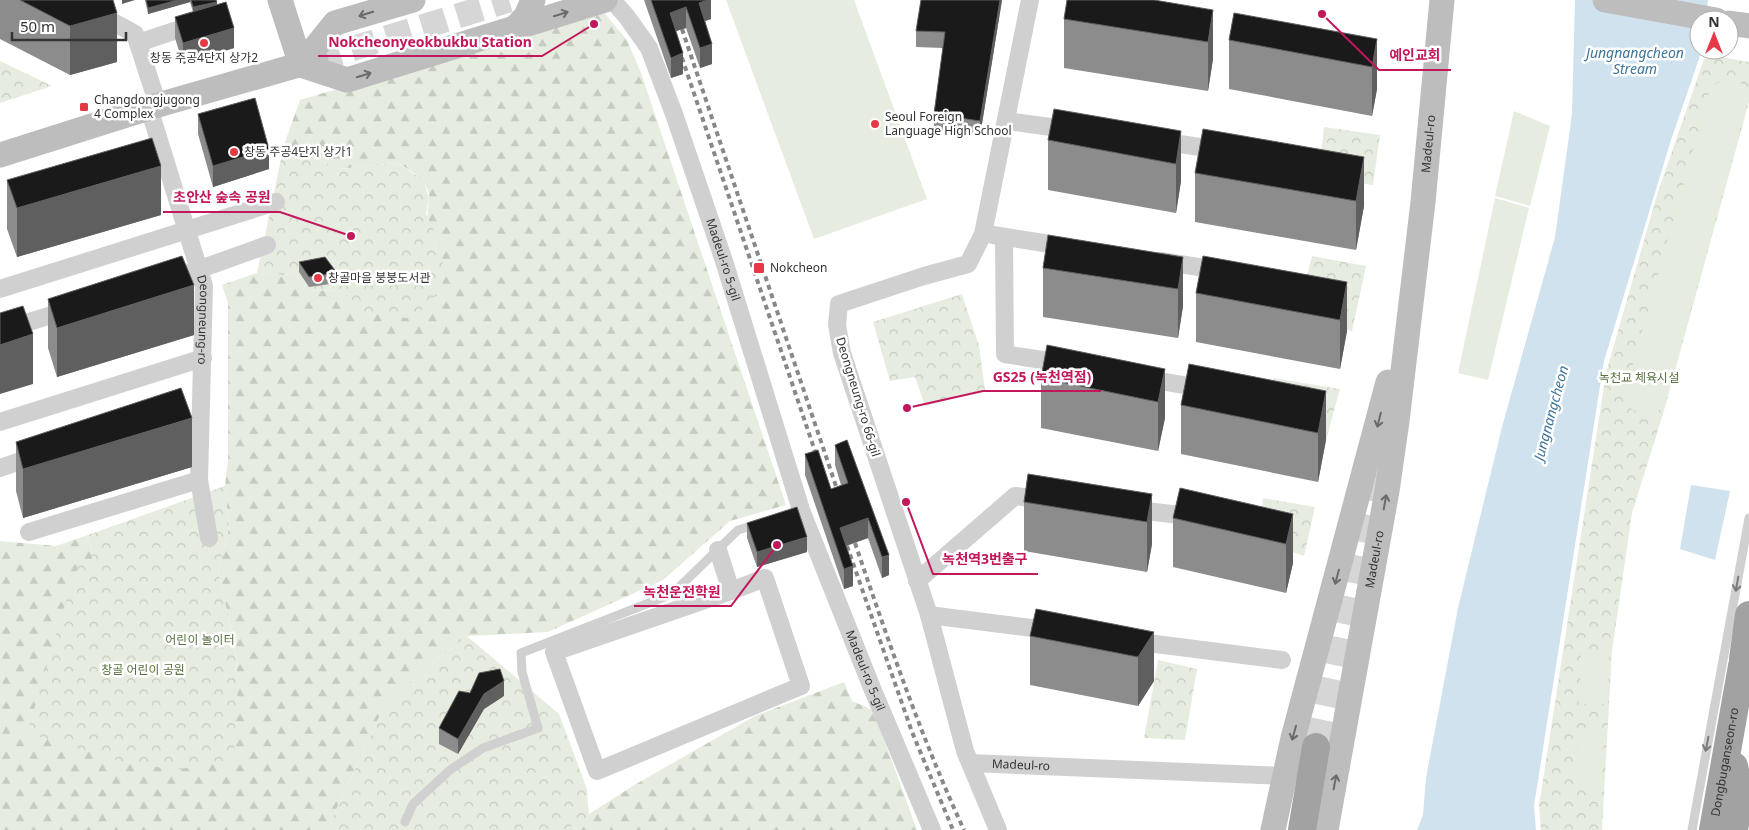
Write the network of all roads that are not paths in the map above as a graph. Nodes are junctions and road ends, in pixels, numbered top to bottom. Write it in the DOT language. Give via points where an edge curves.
graph roads {
  1 [pos="73,0"];
  2 [pos="280,0"];
  3 [pos="412,0"];
  4 [pos="533,0"];
  5 [pos="605,0"];
  6 [pos="612,0"];
  7 [pos="1030,0"];
  8 [pos="1442,0"];
  9 [pos="1605,0"];
  10 [pos="1689,15"];
  11 [pos="195,24"];
  12 [pos="516,27"];
  13 [pos="138,43"];
  14 [pos="309,62"];
  15 [pos="153,106"];
  16 [pos="1007,121"];
  17 [pos="1086,132"];
  18 [pos="1145,140"];
  19 [pos="1243,153"];
  20 [pos="0,155"];
  21 [pos="276,202"];
  22 [pos="187,230"];
  23 [pos="983,234"];
  24 [pos="1004,237"];
  25 [pos="267,245"];
  26 [pos="1083,249"];
  27 [pos="1142,258"];
  28 [pos="199,270"];
  29 [pos="1240,273"];
  30 [pos="171,279"];
  31 [pos="1412,288"];
  32 [pos="0,289"];
  33 [pos="86,305"];
  34 [pos="0,331"];
  35 [pos="203,358"];
  36 [pos="1082,367"];
  37 [pos="1121,374"];
  38 [pos="1228,393"];
  39 [pos="201,403"];
  40 [pos="182,409"];
  41 [pos="0,422"];
  42 [pos="55,450"];
  43 [pos="0,468"];
  44 [pos="199,480"];
  45 [pos="1064,501"];
  46 [pos="1114,507"];
  47 [pos="1749,518"];
  48 [pos="1213,519"];
  49 [pos="765,521"];
  50 [pos="29,532"];
  51 [pos="209,538"];
  52 [pos="718,550"];
  53 [pos="917,581"];
  54 [pos="732,591"];
  55 [pos="929,615"];
  56 [pos="1749,615"];
  57 [pos="1076,634"];
  58 [pos="1115,639"];
  59 [pos="1319,643"];
  60 [pos="1745,654"];
  61 [pos="1358,658"];
  62 [pos="1282,660"];
  63 [pos="1728,743"];
  64 [pos="1316,747"];
  65 [pos="970,764"];
  66 [pos="1283,776"];
  67 [pos="405,822"];
  68 [pos="932,830"];
  69 [pos="998,830"];
  70 [pos="1273,830"];
  71 [pos="1302,830"];
  72 [pos="1326,830"];
  73 [pos="1692,830"];
  74 [pos="1713,830"];
  75 [pos="1734,830"];
  1 -- 13 [label="street" via="135,34"];
  2 -- 14 [label="main road"];
  3 -- 14 [label="main road, one-way" via="335,24"];
  4 -- 12 [label="main road" via="526,16"];
  12 -- 5 [label="main road, one-way"];
  6 -- 68 [label="street, Madeul-ro 5-gil" via="649,48 763,384 796,511"];
  7 -- 16 [label="street, Deongneung-ro 66-gil"];
  8 -- 31 [label="main road, Madeul-ro"];
  9 -- 10 [label="main road"];
  11 -- 13 [label="street"];
  14 -- 12 [label="main road, one-way" via="348,80"];
  13 -- 15 [label="street, Deongneung-ro"];
  14 -- 15 [label="main road"];
  15 -- 20 [label="main road"];
  15 -- 22 [label="street, Deongneung-ro"];
  16 -- 17 [label="street"];
  16 -- 23 [label="street, Deongneung-ro 66-gil"];
  18 -- 19 [label="street"];
  21 -- 22 [label="street"];
  22 -- 28 [label="street, Deongneung-ro"];
  22 -- 32 [label="street"];
  23 -- 24 [label="street"];
  23 -- 53 [label="street, Deongneung-ro 66-gil" via="968,264 839,304 837,325 842,353"];
  24 -- 26 [label="street"];
  24 -- 36 [label="street" via="1005,354"];
  25 -- 28 [label="street"];
  27 -- 29 [label="street"];
  28 -- 30 [label="street"];
  28 -- 35 [label="street, Deongneung-ro" via="204,286"];
  31 -- 59 [label="main road, Madeul-ro, one-way"];
  61 -- 31 [label="main road, Madeul-ro, one-way" via="1387,491"];
  33 -- 34 [label="street"];
  35 -- 39 [label="street, Deongneung-ro"];
  35 -- 41 [label="street"];
  37 -- 38 [label="street"];
  39 -- 40 [label="street"];
  39 -- 44 [label="street, Deongneung-ro"];
  42 -- 43 [label="street"];
  44 -- 50 [label="street"];
  44 -- 51 [label="street, Deongneung-ro"];
  45 -- 53 [label="street" via="1015,496"];
  46 -- 48 [label="street"];
  47 -- 73 [label="lane, one-way"];
  49 -- 52 [label="lane" via="738,530"];
  52 -- 54 [label="street"];
  52 -- 67 [label="lane" via="672,594 521,653 522,672 538,728 483,748 450,770 413,804"];
  53 -- 55 [label="street, Deongneung-ro 66-gil"];
  54 -- 54 [label="street" via="765,578 801,686 597,771 554,652"];
  55 -- 57 [label="street"];
  55 -- 65 [label="street, Deongneung-ro 66-gil"];
  56 -- 60 [label="highway, Dongbuganseon-ro"];
  58 -- 62 [label="street"];
  59 -- 61 [label="main road" via="1330,632 1348,631 1358,642"];
  59 -- 66 [label="main road, Madeul-ro, one-way"];
  60 -- 63 [label="highway, Dongbuganseon-ro"];
  72 -- 61 [label="main road, Madeul-ro, one-way"];
  63 -- 74 [label="highway, Dongbuganseon-ro"];
  63 -- 75 [label="highway" via="1740,793"];
  64 -- 71 [label="highway"];
  65 -- 66 [label="street, Madeul-ro"];
  65 -- 69 [label="street, Deongneung-ro 66-gil"];
  66 -- 70 [label="main road, Madeul-ro"];
}
